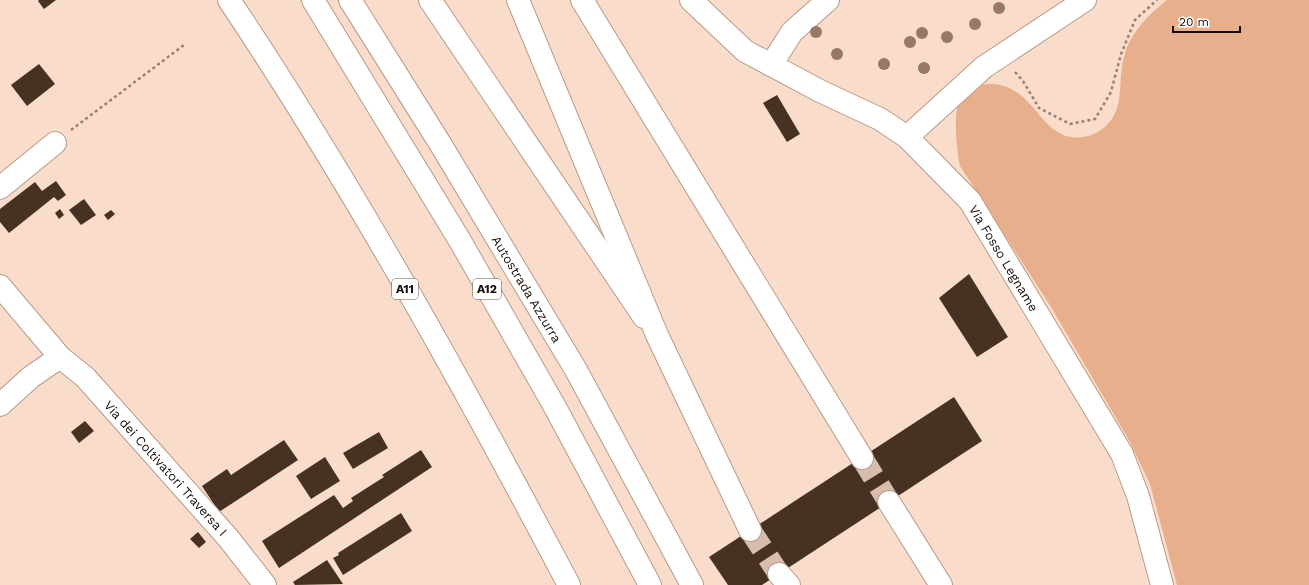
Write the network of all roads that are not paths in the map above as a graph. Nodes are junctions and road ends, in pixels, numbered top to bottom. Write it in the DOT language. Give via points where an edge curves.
graph roads {
  1 [pos="229,0"];
  2 [pos="313,0"];
  3 [pos="350,0"];
  4 [pos="430,0"];
  5 [pos="518,0"];
  6 [pos="582,0"];
  7 [pos="691,0"];
  8 [pos="828,0"];
  9 [pos="1085,0"];
  10 [pos="771,66"];
  11 [pos="907,137"];
  12 [pos="55,142"];
  13 [pos="0,188"];
  14 [pos="0,286"];
  15 [pos="656,336"];
  16 [pos="60,357"];
  17 [pos="576,370"];
  18 [pos="0,405"];
  19 [pos="862,458"];
  20 [pos="889,502"];
  21 [pos="750,530"];
  22 [pos="265,585"];
  23 [pos="569,585"];
  24 [pos="650,585"];
  25 [pos="692,585"];
  26 [pos="708,585"];
  27 [pos="941,585"];
  28 [pos="1162,585"];
  1 -- 23 [label="main road, A11" via="367,222 511,474"];
  2 -- 24 [label="main road, A12" via="459,239 555,407"];
  3 -- 17 [label="main road, Autostrada Azzurra / A12" via="442,146"];
  4 -- 15 [label="main road"];
  5 -- 15 [label="main road"];
  6 -- 19 [label="main road"];
  7 -- 10 [label="main road, Via Fosso Legname" via="745,51"];
  8 -- 10 [label="main road" via="792,32"];
  9 -- 11 [label="main road" via="984,67"];
  10 -- 11 [label="main road, Via Fosso Legname" via="880,119"];
  11 -- 28 [label="main road, Via Fosso Legname" via="970,201 1122,454 1138,496"];
  12 -- 13 [label="main road"];
  14 -- 16 [label="main road, Via dei Coltivatori Traversa I"];
  15 -- 21 [label="main road"];
  16 -- 18 [label="main road" via="31,377"];
  16 -- 22 [label="main road, Via dei Coltivatori Traversa I" via="85,377 229,539"];
  17 -- 25 [label="main road, Autostrada Azzurra / A12"];
  17 -- 26 [label="main road"];
  20 -- 27 [label="main road"];
}
